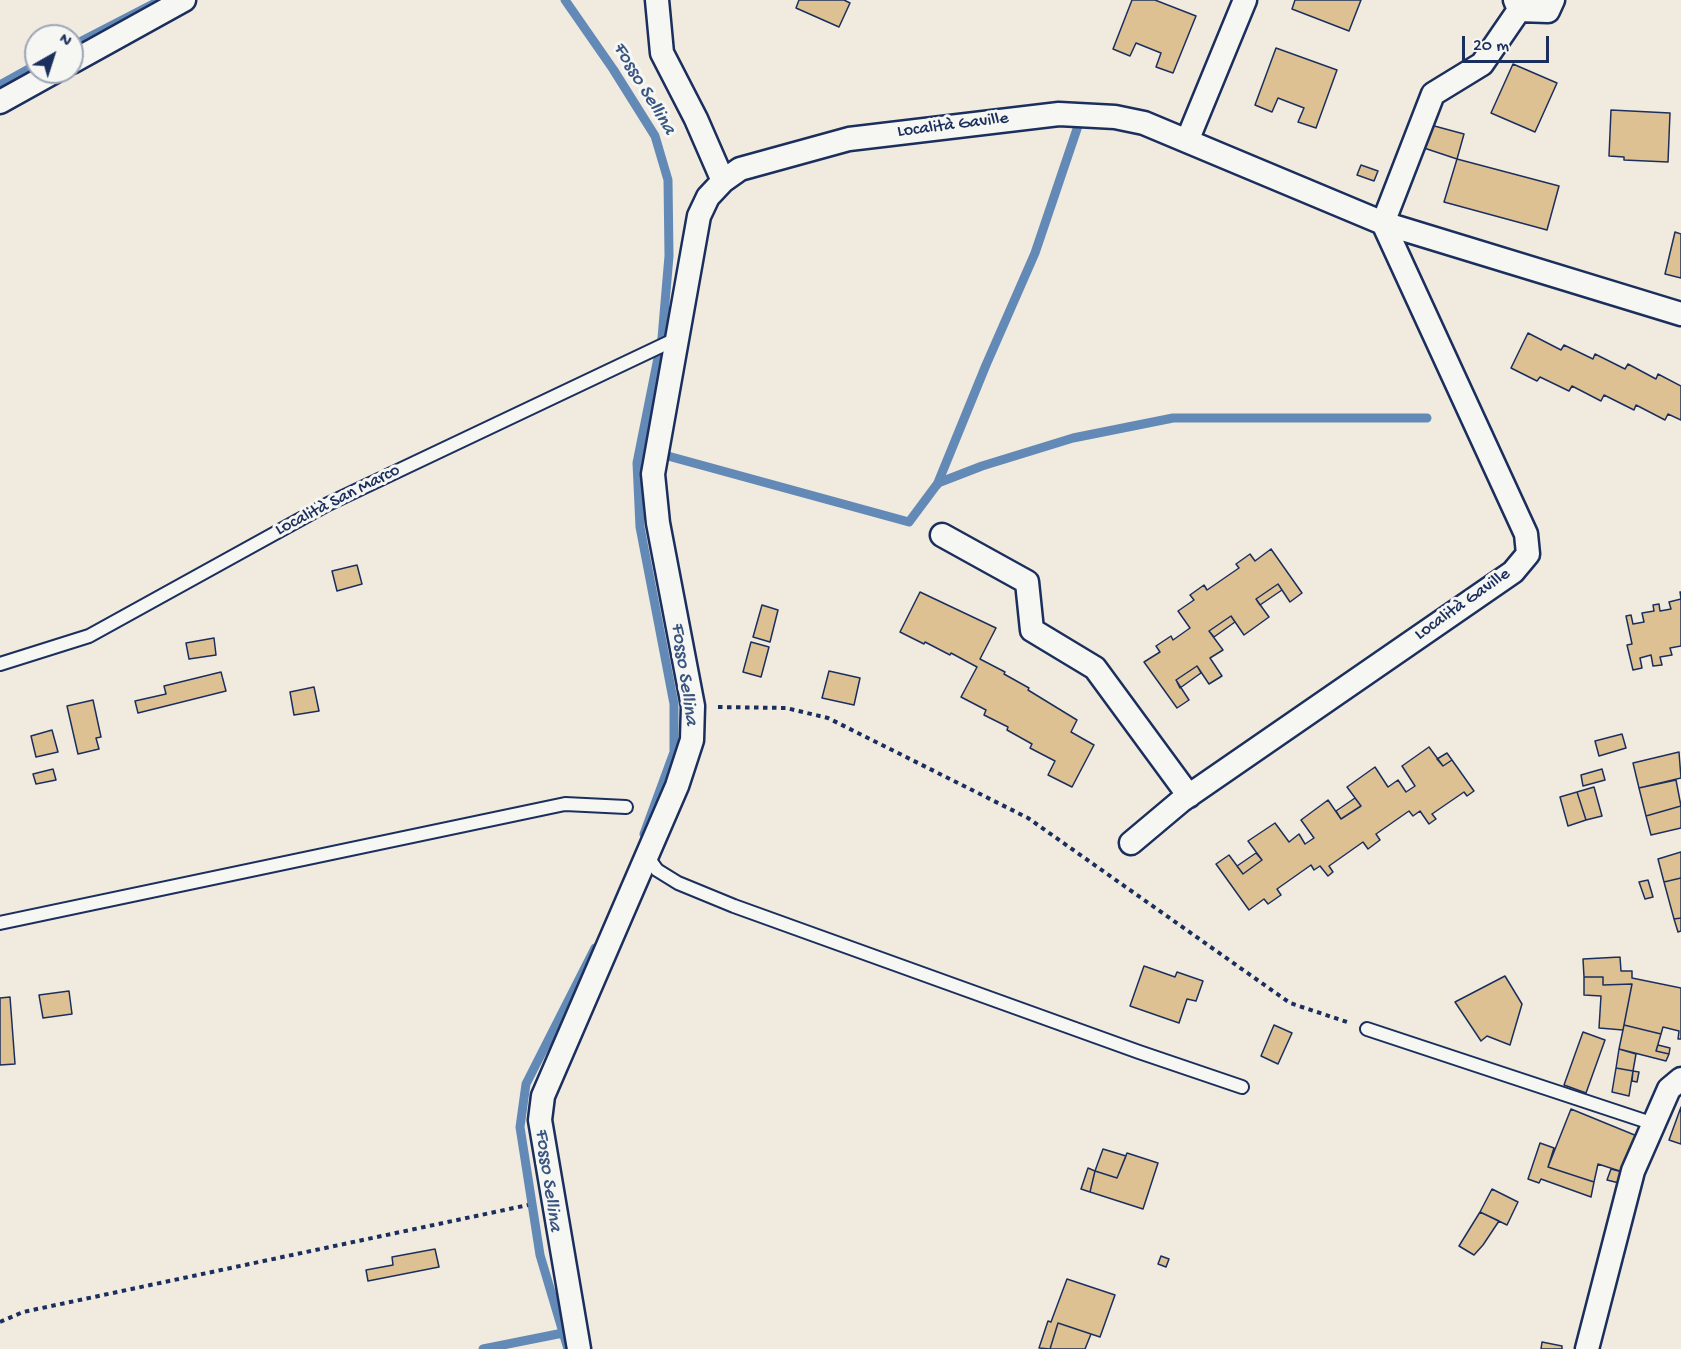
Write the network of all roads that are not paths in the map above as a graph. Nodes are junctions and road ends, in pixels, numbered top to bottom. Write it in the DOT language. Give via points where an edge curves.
graph roads {
  1 [pos="184,0"];
  2 [pos="657,0"];
  3 [pos="1245,0"];
  4 [pos="1553,0"];
  5 [pos="1517,5"];
  6 [pos="84,55"];
  7 [pos="32,84"];
  8 [pos="0,102"];
  9 [pos="1187,141"];
  10 [pos="723,181"];
  11 [pos="1383,223"];
  12 [pos="1681,314"];
  13 [pos="678,338"];
  14 [pos="942,535"];
  15 [pos="0,664"];
  16 [pos="1189,795"];
  17 [pos="626,807"];
  18 [pos="1131,843"];
  19 [pos="647,856"];
  20 [pos="0,923"];
  21 [pos="1367,1029"];
  22 [pos="1681,1079"];
  23 [pos="1242,1087"];
  24 [pos="1654,1124"];
  25 [pos="579,1349"];
  26 [pos="1587,1349"];
  1 -- 6 [label="street"];
  2 -- 10 [label="street" via="662,52"];
  3 -- 9 [label="street"];
  4 -- 5 [label="street" via="1548,11"];
  5 -- 11 [label="street" via="1482,64 1433,94"];
  7 -- 8 [label="street"];
  9 -- 10 [label="street, Località Gaville" via="1144,123 1115,117 1032,116 849,139 740,169"];
  9 -- 11 [label="street, Località Gaville"];
  10 -- 13 [label="street" via="708,196 699,216"];
  11 -- 12 [label="street, Località Gaville"];
  11 -- 16 [label="street, Località Gaville" via="1526,534 1528,554 1513,572"];
  13 -- 15 [label="lane, Località San Marco" via="328,504 89,636"];
  13 -- 19 [label="street" via="653,474 658,523 693,706 692,740"];
  14 -- 16 [label="street" via="1027,582 1032,630 1095,668"];
  16 -- 18 [label="street, Località Gaville"];
  17 -- 20 [label="lane" via="565,804"];
  19 -- 23 [label="lane" via="657,870 678,884 734,906"];
  19 -- 25 [label="street" via="543,1096 540,1120"];
  21 -- 24 [label="lane"];
  22 -- 24 [label="street" via="1669,1089"];
  24 -- 26 [label="street" via="1633,1172"];
}
